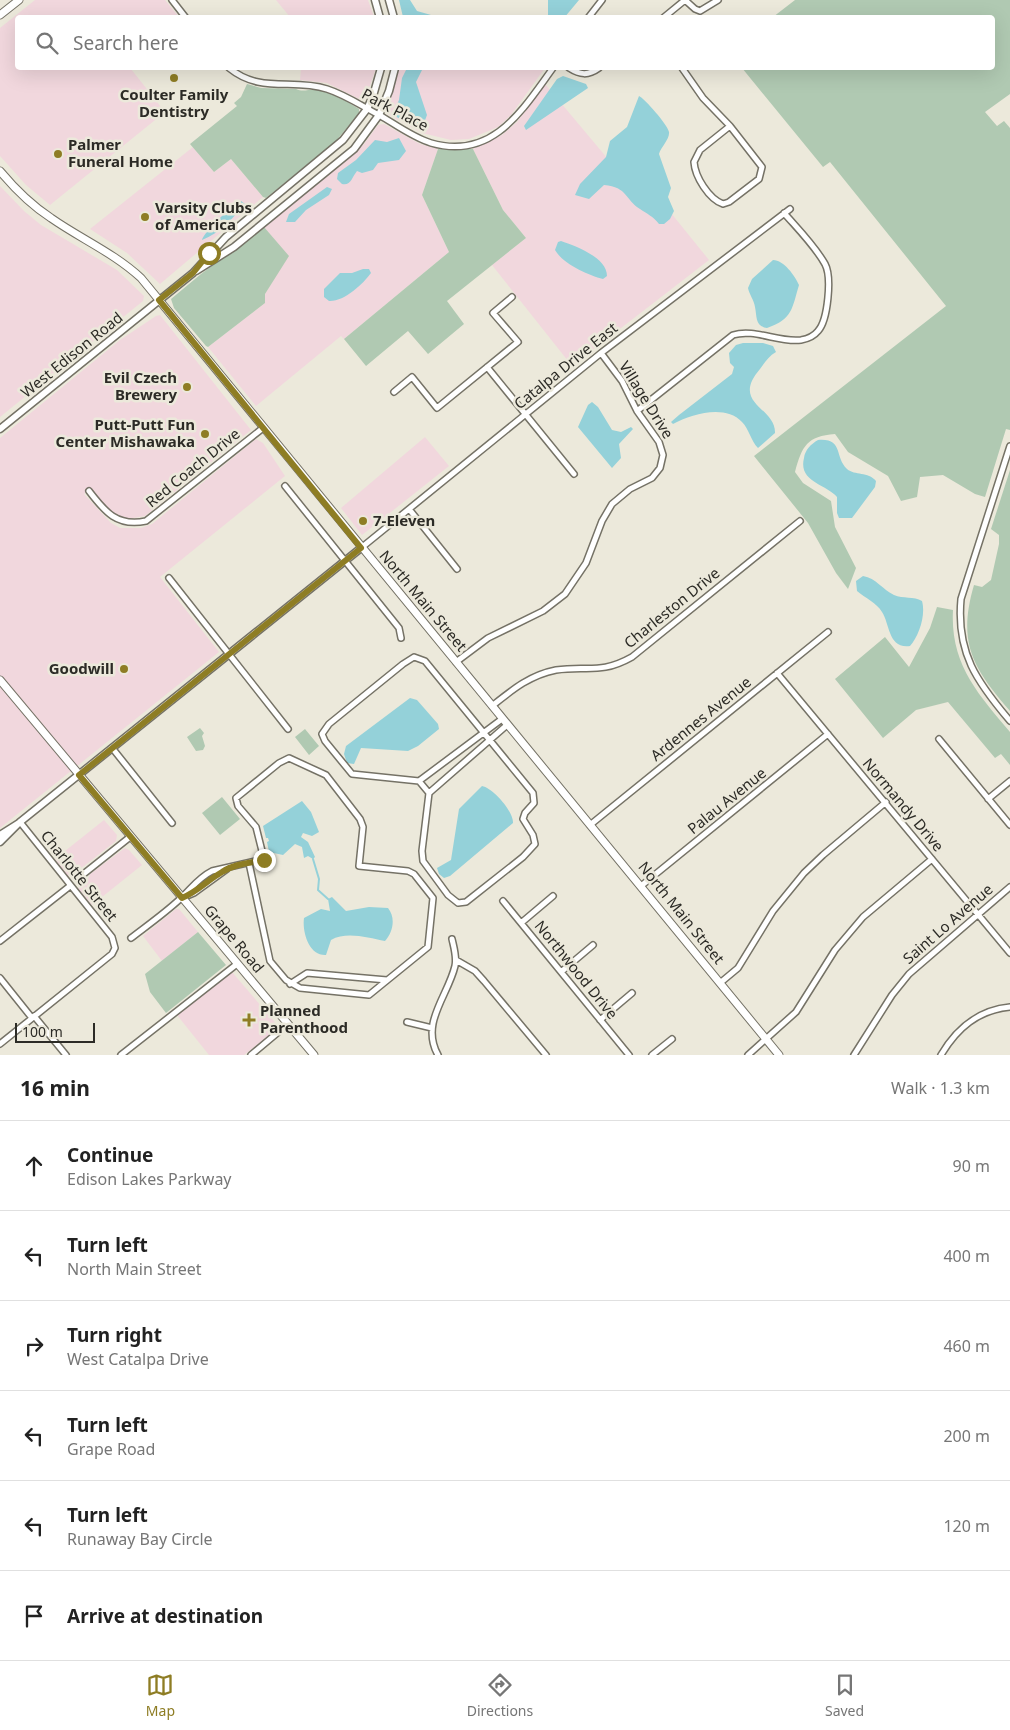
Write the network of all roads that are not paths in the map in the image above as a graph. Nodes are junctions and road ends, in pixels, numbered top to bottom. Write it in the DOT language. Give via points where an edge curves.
graph roads {
  1 [pos="18,0"];
  2 [pos="172,0"];
  3 [pos="375,0"];
  4 [pos="389,0"];
  5 [pos="602,0"];
  6 [pos="718,0"];
  7 [pos="0,15"];
  8 [pos="184,15"];
  9 [pos="379,15"];
  10 [pos="393,15"];
  11 [pos="590,15"];
  12 [pos="667,15"];
  13 [pos="232,70"];
  14 [pos="380,70"];
  15 [pos="394,70"];
  16 [pos="551,70"];
  17 [pos="573,70"];
  18 [pos="595,70"];
  19 [pos="683,70"];
  20 [pos="367,109"];
  21 [pos="379,115"];
  22 [pos="730,126"];
  23 [pos="0,171"];
  24 [pos="790,208"];
  25 [pos="784,213"];
  26 [pos="193,273"];
  27 [pos="512,297"];
  28 [pos="159,300"];
  29 [pos="601,353"];
  30 [pos="487,367"];
  31 [pos="394,392"];
  32 [pos="637,411"];
  33 [pos="526,414"];
  34 [pos="263,428"];
  35 [pos="0,429"];
  36 [pos="1010,446"];
  37 [pos="574,474"];
  38 [pos="284,486"];
  39 [pos="89,491"];
  40 [pos="409,509"];
  41 [pos="800,521"];
  42 [pos="361,548"];
  43 [pos="344,561"];
  44 [pos="457,569"];
  45 [pos="169,578"];
  46 [pos="828,632"];
  47 [pos="401,638"];
  48 [pos="228,654"];
  49 [pos="456,662"];
  50 [pos="778,673"];
  51 [pos="0,680"];
  52 [pos="492,706"];
  53 [pos="1010,721"];
  54 [pos="504,722"];
  55 [pos="288,730"];
  56 [pos="484,734"];
  57 [pos="828,734"];
  58 [pos="489,739"];
  59 [pos="939,739"];
  60 [pos="112,749"];
  61 [pos="79,775"];
  62 [pos="419,781"];
  63 [pos="1010,781"];
  64 [pos="429,793"];
  65 [pos="988,799"];
  66 [pos="886,802"];
  67 [pos="20,822"];
  68 [pos="172,823"];
  69 [pos="590,825"];
  70 [pos="1010,825"];
  71 [pos="0,835"];
  72 [pos="130,837"];
  73 [pos="0,842"];
  74 [pos="932,858"];
  75 [pos="249,863"];
  76 [pos="81,876"];
  77 [pos="70,886"];
  78 [pos="641,886"];
  79 [pos="1010,888"];
  80 [pos="553,896"];
  81 [pos="182,898"];
  82 [pos="503,900"];
  83 [pos="978,914"];
  84 [pos="521,923"];
  85 [pos="131,938"];
  86 [pos="452,939"];
  87 [pos="0,941"];
  88 [pos="592,945"];
  89 [pos="1010,953"];
  90 [pos="456,960"];
  91 [pos="236,964"];
  92 [pos="561,972"];
  93 [pos="0,978"];
  94 [pos="387,980"];
  95 [pos="720,983"];
  96 [pos="290,984"];
  97 [pos="632,993"];
  98 [pos="1010,1007"];
  99 [pos="33,1017"];
  100 [pos="600,1020"];
  101 [pos="407,1022"];
  102 [pos="288,1024"];
  103 [pos="432,1028"];
  104 [pos="672,1039"];
  105 [pos="767,1040"];
  106 [pos="0,1044"];
  107 [pos="66,1055"];
  108 [pos="121,1055"];
  109 [pos="251,1055"];
  110 [pos="314,1055"];
  111 [pos="438,1055"];
  112 [pos="546,1055"];
  113 [pos="629,1055"];
  114 [pos="652,1055"];
  115 [pos="748,1055"];
  116 [pos="780,1055"];
  117 [pos="854,1055"];
  118 [pos="941,1055"];
  1 -- 7 [label="main road"];
  2 -- 8 [label="street"];
  3 -- 9 [label="street"];
  4 -- 10 [label="street"];
  5 -- 11 [label="street"];
  6 -- 12 [label="street" via="700,10 685,0"];
  13 -- 20 [label="street, Park Place" via="258,83 326,89"];
  14 -- 20 [label="street"];
  15 -- 21 [label="street"];
  16 -- 21 [label="street, Park Place" via="512,122 498,133 477,142 451,146 432,143"];
  17 -- 18 [label="street" via="580,74"];
  19 -- 22 [label="street" via="703,98"];
  20 -- 21 [label="street, Park Place"];
  20 -- 26 [label="street" via="343,140 226,237"];
  21 -- 26 [label="street" via="347,155 234,247"];
  22 -- 22 [label="street" via="700,150 695,158 697,176 720,204 729,202 759,179 762,167"];
  23 -- 28 [label="main road, North Main Street" via="23,197 42,212 127,265"];
  24 -- 25 [label="street, Catalpa Drive East"];
  25 -- 29 [label="street, Catalpa Drive East"];
  25 -- 32 [label="street" via="826,266 829,283 824,321 818,332 802,340 739,333 727,338"];
  26 -- 28 [label="street, West Edison Road"];
  27 -- 30 [label="street" via="493,312 518,342"];
  28 -- 34 [label="main road, North Main Street"];
  28 -- 35 [label="street, West Edison Road"];
  29 -- 32 [label="street, Village Drive" via="622,381"];
  29 -- 33 [label="street, Catalpa Drive East"];
  30 -- 31 [label="street" via="437,408 412,377"];
  30 -- 33 [label="street"];
  32 -- 49 [label="street, Village Drive" via="662,449 662,461 656,474 624,492 612,504 586,564 564,594 543,611 488,638"];
  33 -- 37 [label="street"];
  33 -- 40 [label="street, Catalpa Drive East"];
  34 -- 39 [label="street, Red Coach Drive" via="146,521 126,523 114,519"];
  34 -- 42 [label="main road, North Main Street"];
  36 -- 53 [label="street" via="961,599 960,620 963,645 972,669"];
  38 -- 43 [label="street"];
  40 -- 42 [label="street, Catalpa Drive East"];
  40 -- 44 [label="street"];
  41 -- 52 [label="street, Charleston Drive" via="632,657 598,669 564,669 541,674 526,680"];
  42 -- 43 [label="street"];
  42 -- 49 [label="main road, North Main Street"];
  43 -- 47 [label="street" via="399,628"];
  43 -- 48 [label="street"];
  45 -- 48 [label="street"];
  46 -- 50 [label="street, Ardennes Avenue"];
  48 -- 55 [label="street"];
  48 -- 60 [label="street"];
  49 -- 52 [label="main road, North Main Street"];
  50 -- 57 [label="street, Normandy Drive"];
  50 -- 69 [label="street, Ardennes Avenue"];
  51 -- 61 [label="main road, Grape Road"];
  52 -- 54 [label="main road, North Main Street"];
  54 -- 56 [label="street"];
  54 -- 58 [label="street"];
  54 -- 69 [label="main road, North Main Street"];
  56 -- 58 [label="street"];
  56 -- 62 [label="street"];
  56 -- 62 [label="street" via="425,662 414,657 329,724 322,734 352,774"];
  57 -- 66 [label="street, Normandy Drive"];
  57 -- 78 [label="street, Palau Avenue"];
  58 -- 64 [label="street"];
  58 -- 64 [label="street" via="534,796 534,803 522,819 535,844 523,857 461,904 448,895 423,861"];
  59 -- 65 [label="street"];
  60 -- 61 [label="street"];
  60 -- 68 [label="street"];
  61 -- 67 [label="street"];
  61 -- 72 [label="main road, Grape Road"];
  62 -- 64 [label="street"];
  63 -- 65 [label="street"];
  65 -- 70 [label="street"];
  66 -- 74 [label="street, Normandy Drive"];
  66 -- 95 [label="street" via="822,854 804,873 773,912 738,968"];
  67 -- 71 [label="street"];
  67 -- 73 [label="street"];
  67 -- 77 [label="street, Charlotte Street"];
  69 -- 78 [label="main road, North Main Street"];
  72 -- 76 [label="street"];
  72 -- 81 [label="main road, Grape Road"];
  74 -- 83 [label="street, Normandy Drive"];
  74 -- 105 [label="street" via="874,906 853,928 835,950 796,1012"];
  75 -- 81 [label="street" via="233,866"];
  75 -- 94 [label="street" via="264,860 256,827 236,802 240,794 289,758 326,775 362,823 359,866 408,871 433,898 428,947"];
  75 -- 96 [label="street" via="270,961"];
  77 -- 87 [label="street"];
  77 -- 99 [label="street, Charlotte Street" via="112,937 116,948"];
  78 -- 95 [label="main road, North Main Street"];
  79 -- 83 [label="street, Saint Lo Avenue"];
  80 -- 84 [label="street"];
  81 -- 85 [label="street"];
  81 -- 91 [label="main road, Grape Road"];
  82 -- 84 [label="street, Northwood Drive"];
  83 -- 89 [label="street, Normandy Drive"];
  83 -- 117 [label="street, Saint Lo Avenue" via="909,974"];
  84 -- 92 [label="street, Northwood Drive"];
  86 -- 90 [label="street"];
  88 -- 92 [label="street"];
  90 -- 103 [label="street"];
  90 -- 112 [label="street" via="484,981"];
  91 -- 102 [label="main road, Grape Road"];
  91 -- 108 [label="street"];
  92 -- 100 [label="street, Northwood Drive"];
  93 -- 99 [label="street"];
  94 -- 96 [label="street" via="306,972"];
  94 -- 96 [label="street" via="369,995 300,988"];
  95 -- 105 [label="main road, North Main Street"];
  97 -- 100 [label="street"];
  98 -- 118 [label="street" via="992,1010 966,1023"];
  99 -- 106 [label="street"];
  99 -- 107 [label="street"];
  100 -- 113 [label="street, Northwood Drive"];
  101 -- 103 [label="street"];
  102 -- 109 [label="street"];
  102 -- 110 [label="main road, Grape Road"];
  103 -- 111 [label="street"];
  104 -- 114 [label="street"];
  105 -- 115 [label="street"];
  105 -- 116 [label="main road, North Main Street"];
}
